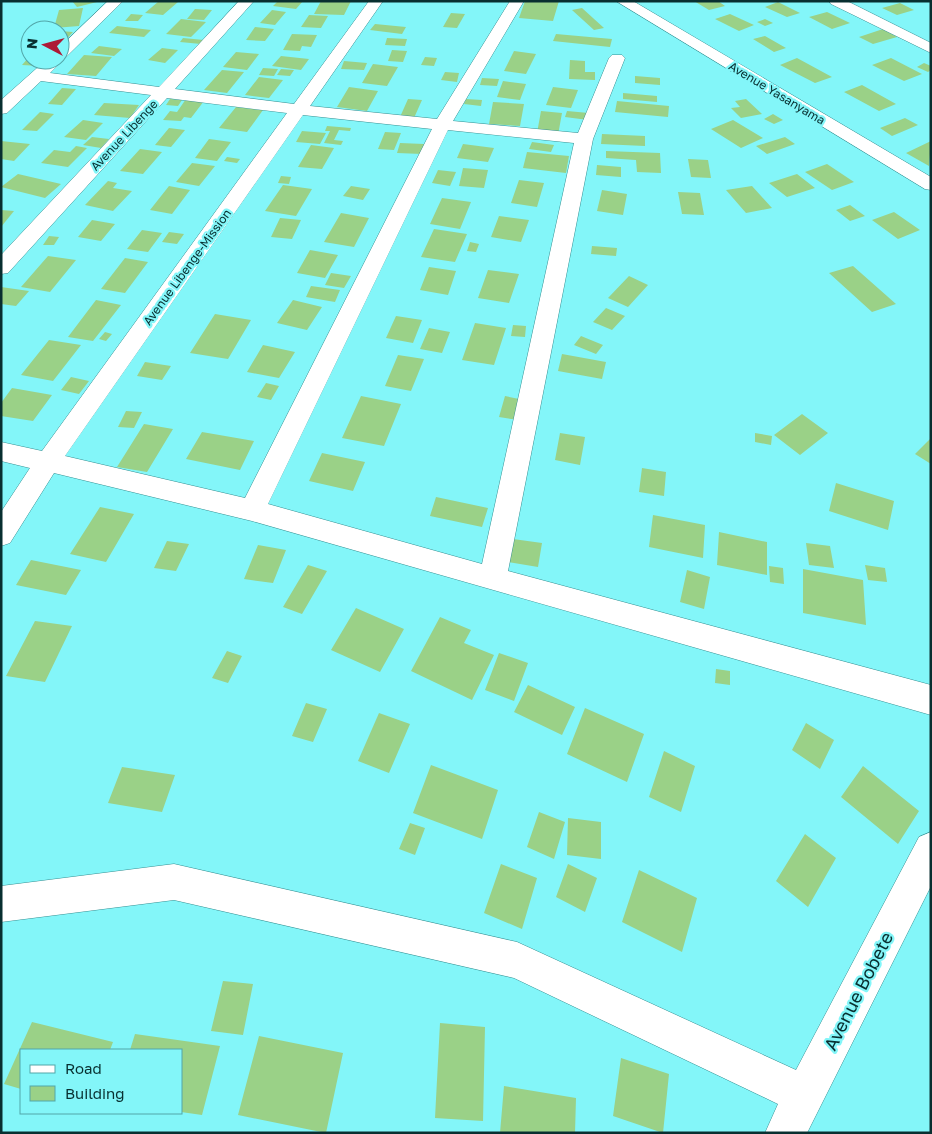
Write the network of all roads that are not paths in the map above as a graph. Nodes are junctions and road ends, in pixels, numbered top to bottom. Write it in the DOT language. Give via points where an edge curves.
graph roads {
  1 [pos="116,1"];
  2 [pos="247,1"];
  3 [pos="376,1"];
  4 [pos="517,1"];
  5 [pos="836,1"];
  6 [pos="626,2"];
  7 [pos="70,45"];
  8 [pos="931,49"];
  9 [pos="617,58"];
  10 [pos="45,70"];
  11 [pos="39,76"];
  12 [pos="163,92"];
  13 [pos="1,109"];
  14 [pos="300,110"];
  15 [pos="442,125"];
  16 [pos="584,139"];
  17 [pos="931,185"];
  18 [pos="1,268"];
  19 [pos="1,451"];
  20 [pos="48,461"];
  21 [pos="252,510"];
  22 [pos="1,535"];
  23 [pos="493,579"];
  24 [pos="931,700"];
  25 [pos="931,849"];
  26 [pos="1,904"];
  27 [pos="804,1095"];
  28 [pos="785,1133"];
  1 -- 7 [label="street"];
  2 -- 12 [label="street, Avenue Libenge"];
  3 -- 14 [label="street, Avenue Libenge-Mission"];
  4 -- 15 [label="street"];
  5 -- 8 [label="street"];
  6 -- 17 [label="street, Avenue Yasanyama"];
  9 -- 16 [label="street"];
  10 -- 11 [label="street"];
  11 -- 12 [label="street"];
  11 -- 13 [label="street"];
  12 -- 14 [label="street"];
  12 -- 18 [label="street, Avenue Libenge"];
  14 -- 15 [label="street"];
  14 -- 20 [label="street, Avenue Libenge-Mission"];
  15 -- 16 [label="street"];
  15 -- 21 [label="street"];
  16 -- 23 [label="street"];
  19 -- 20 [label="street"];
  20 -- 21 [label="street"];
  20 -- 22 [label="street, Avenue Libenge-Mission"];
  21 -- 23 [label="street"];
  23 -- 24 [label="street"];
  25 -- 27 [label="street, Avenue Bobete"];
  26 -- 27 [label="street" via="174,882 517,960"];
  27 -- 28 [label="street, Avenue Bobete"];
}
